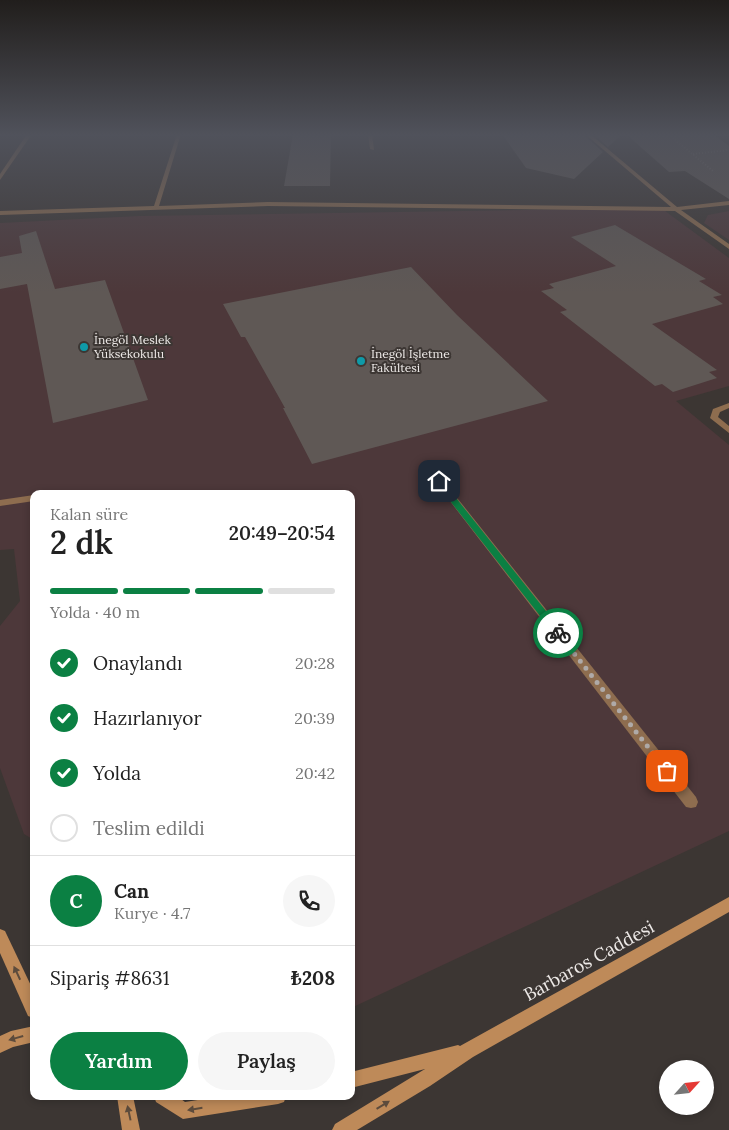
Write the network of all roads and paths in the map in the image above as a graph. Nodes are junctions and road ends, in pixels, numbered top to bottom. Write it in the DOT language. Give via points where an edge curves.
graph roads {
  1 [pos="162,187"];
  2 [pos="650,187"];
  3 [pos="729,203"];
  4 [pos="156,207"];
  5 [pos="676,209"];
  6 [pos="0,214"];
  7 [pos="729,247"];
  8 [pos="729,405"];
  9 [pos="729,430"];
  10 [pos="439,481"];
  11 [pos="30,498"];
  12 [pos="0,502"];
  13 [pos="691,802"];
  14 [pos="729,904"];
  15 [pos="0,936"];
  16 [pos="30,1001"];
  17 [pos="30,1035"];
  18 [pos="0,1045"];
  19 [pos="467,1051"];
  20 [pos="355,1079"];
  21 [pos="126,1100"];
  22 [pos="168,1100"];
  23 [pos="253,1100"];
  24 [pos="131,1130"];
  25 [pos="341,1130"];
  1 -- 4 [label="street"];
  2 -- 5 [label="street"];
  3 -- 5 [label="street"];
  4 -- 5 [label="street" via="268,204"];
  4 -- 6 [label="street"];
  5 -- 7 [label="street"];
  8 -- 9 [label="street" via="716,412 714,418"];
  10 -- 13 [label="street"];
  11 -- 12 [label="street"];
  14 -- 19 [label="main road, Barbaros Caddesi"];
  16 -- 15 [label="main road, one-way"];
  17 -- 18 [label="main road, one-way"];
  19 -- 20 [label="main road"];
  25 -- 19 [label="main road, one-way"];
  24 -- 21 [label="main road, one-way"];
  23 -- 22 [label="main road, one-way" via="183,1111"];
}
